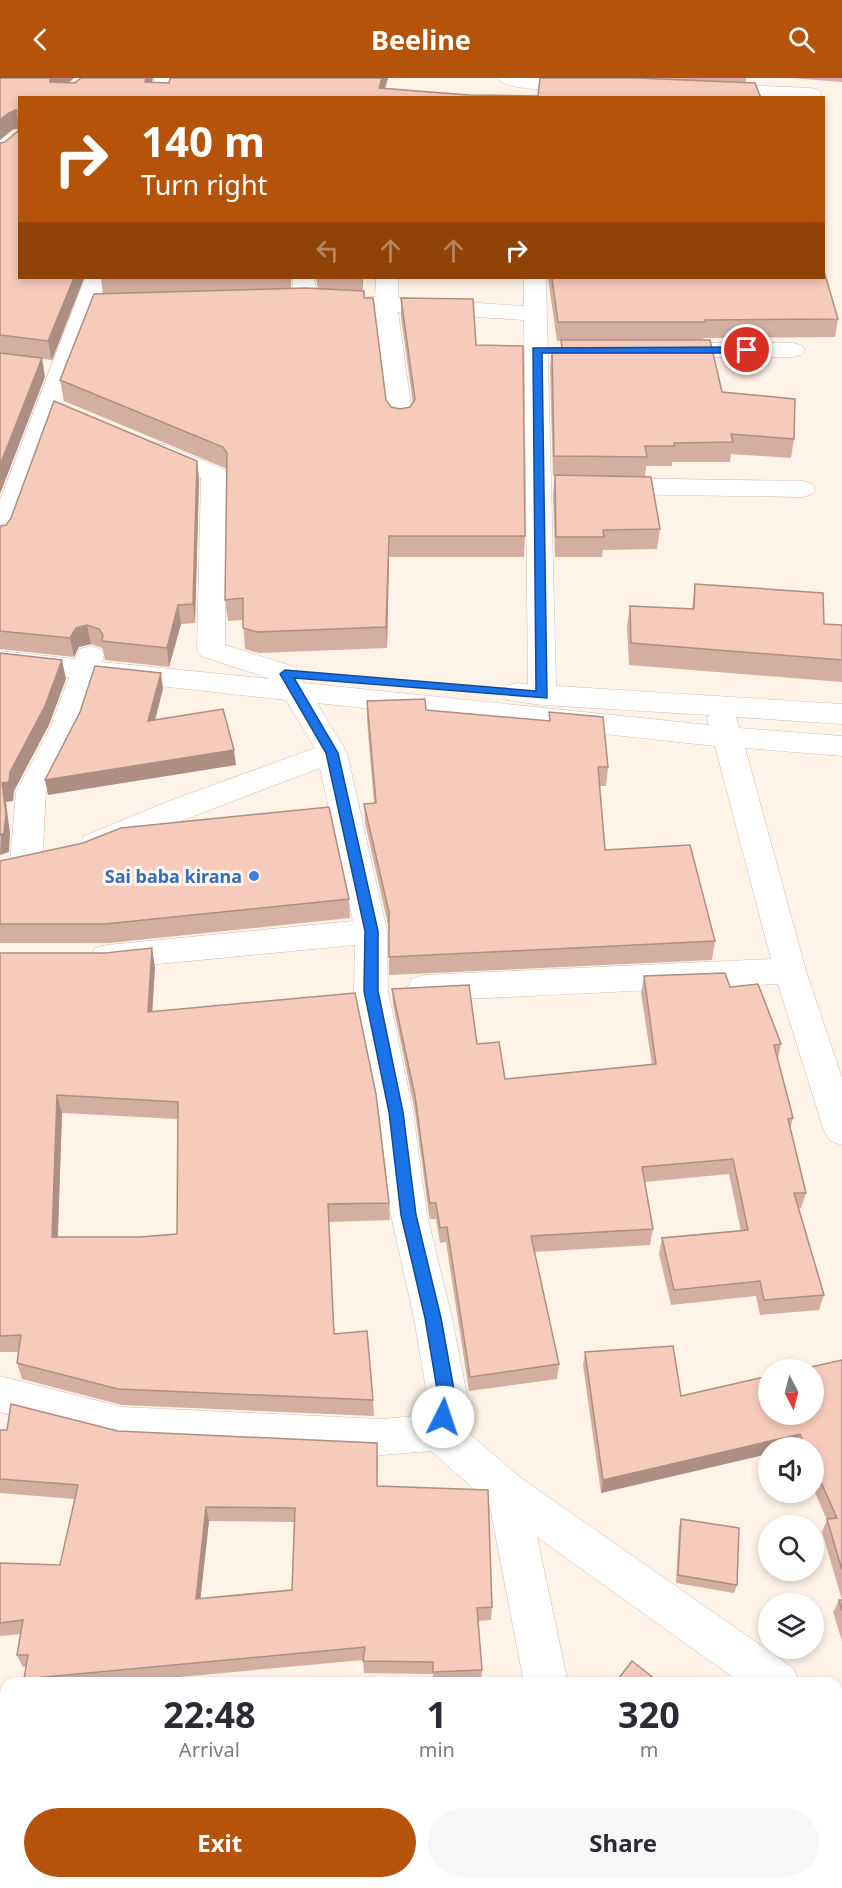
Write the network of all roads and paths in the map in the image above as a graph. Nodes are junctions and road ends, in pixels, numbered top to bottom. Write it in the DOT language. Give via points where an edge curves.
graph roads {
  1 [pos="165,78"];
  2 [pos="506,78"];
  3 [pos="603,85"];
  4 [pos="697,89"];
  5 [pos="160,96"];
  6 [pos="502,96"];
  7 [pos="810,96"];
  8 [pos="96,279"];
  9 [pos="387,279"];
  10 [pos="535,279"];
  11 [pos="305,288"];
  12 [pos="249,301"];
  13 [pos="386,305"];
  14 [pos="536,314"];
  15 [pos="642,350"];
  16 [pos="793,350"];
  17 [pos="401,420"];
  18 [pos="137,442"];
  19 [pos="564,485"];
  20 [pos="803,489"];
  21 [pos="0,536"];
  22 [pos="0,647"];
  23 [pos="0,660"];
  24 [pos="88,662"];
  25 [pos="290,682"];
  26 [pos="542,695"];
  27 [pos="718,705"];
  28 [pos="842,714"];
  29 [pos="727,737"];
  30 [pos="842,746"];
  31 [pos="332,753"];
  32 [pos="13,865"];
  33 [pos="371,931"];
  34 [pos="76,957"];
  35 [pos="790,971"];
  36 [pos="371,991"];
  37 [pos="842,1131"];
  38 [pos="0,1394"];
  39 [pos="438,1432"];
  40 [pos="507,1492"];
  41 [pos="545,1677"];
  42 [pos="769,1677"];
  1 -- 5 [label="street"];
  2 -- 3 [label="street"];
  2 -- 6 [label="street"];
  4 -- 7 [label="street"];
  8 -- 21 [label="street" via="98,304 52,369 60,410 31,446"];
  9 -- 13 [label="street"];
  10 -- 14 [label="street"];
  11 -- 12 [label="street"];
  11 -- 13 [label="street"];
  13 -- 14 [label="street"];
  13 -- 17 [label="street"];
  14 -- 19 [label="street" via="548,350"];
  15 -- 16 [label="street"];
  18 -- 25 [label="street" via="214,474 211,650"];
  19 -- 20 [label="street"];
  19 -- 26 [label="street"];
  22 -- 24 [label="street"];
  23 -- 24 [label="street"];
  24 -- 25 [label="street" via="228,670"];
  24 -- 32 [label="street" via="66,726 31,792"];
  25 -- 26 [label="street"];
  25 -- 29 [label="street"];
  25 -- 31 [label="street"];
  26 -- 27 [label="street"];
  27 -- 28 [label="street"];
  27 -- 29 [label="street"];
  29 -- 30 [label="street"];
  29 -- 35 [label="street"];
  31 -- 32 [label="street" via="60,855"];
  31 -- 33 [label="street"];
  33 -- 34 [label="street"];
  33 -- 36 [label="street"];
  35 -- 36 [label="street"];
  35 -- 37 [label="street"];
  36 -- 39 [label="street" via="396,1112 409,1215 448,1401"];
  38 -- 39 [label="street" via="122,1425 382,1437"];
  39 -- 40 [label="street"];
  40 -- 41 [label="street"];
  40 -- 42 [label="street"];
}
